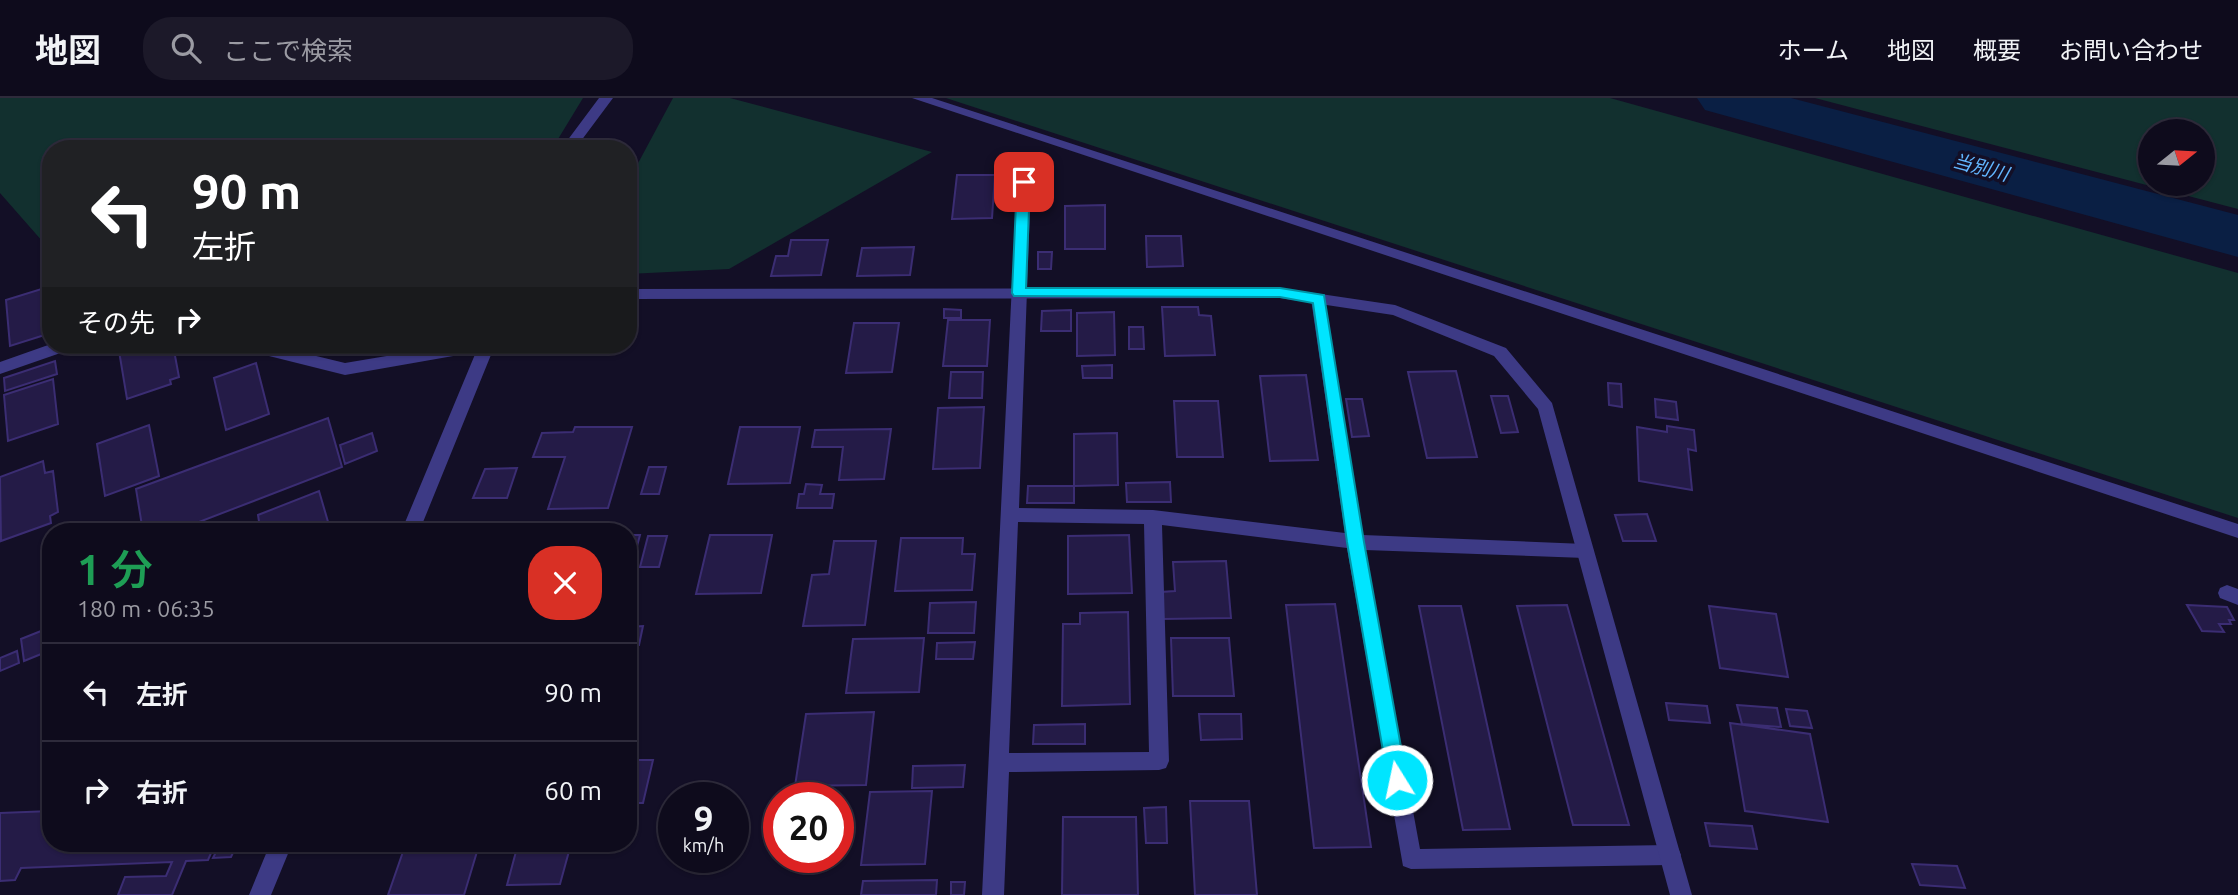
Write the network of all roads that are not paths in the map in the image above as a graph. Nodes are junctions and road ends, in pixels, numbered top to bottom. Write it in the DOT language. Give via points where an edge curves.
graph roads {
  1 [pos="606,98"];
  2 [pos="919,98"];
  3 [pos="575,140"];
  4 [pos="1024,182"];
  5 [pos="1019,293"];
  6 [pos="637,294"];
  7 [pos="1319,299"];
  8 [pos="42,353"];
  9 [pos="286,354"];
  10 [pos="433,354"];
  11 [pos="482,354"];
  12 [pos="0,368"];
  13 [pos="1009,516"];
  14 [pos="1153,517"];
  15 [pos="414,523"];
  16 [pos="2238,531"];
  17 [pos="1355,542"];
  18 [pos="1585,551"];
  19 [pos="999,763"];
  20 [pos="278,852"];
  21 [pos="1670,855"];
  22 [pos="260,895"];
  23 [pos="993,895"];
  24 [pos="1681,895"];
  1 -- 3 [label="street"];
  2 -- 16 [label="street"];
  4 -- 5 [label="street"];
  5 -- 6 [label="street"];
  5 -- 7 [label="street" via="1280,293"];
  5 -- 13 [label="street"];
  7 -- 17 [label="street"];
  7 -- 18 [label="street" via="1395,310 1500,352 1545,407"];
  8 -- 12 [label="street"];
  9 -- 10 [label="street" via="345,369"];
  11 -- 15 [label="street"];
  13 -- 14 [label="street"];
  13 -- 19 [label="street"];
  14 -- 17 [label="street"];
  14 -- 19 [label="street" via="1159,761"];
  17 -- 18 [label="street"];
  17 -- 21 [label="street" via="1411,859"];
  18 -- 21 [label="street"];
  19 -- 23 [label="street"];
  20 -- 22 [label="street"];
  21 -- 24 [label="street"];
}
